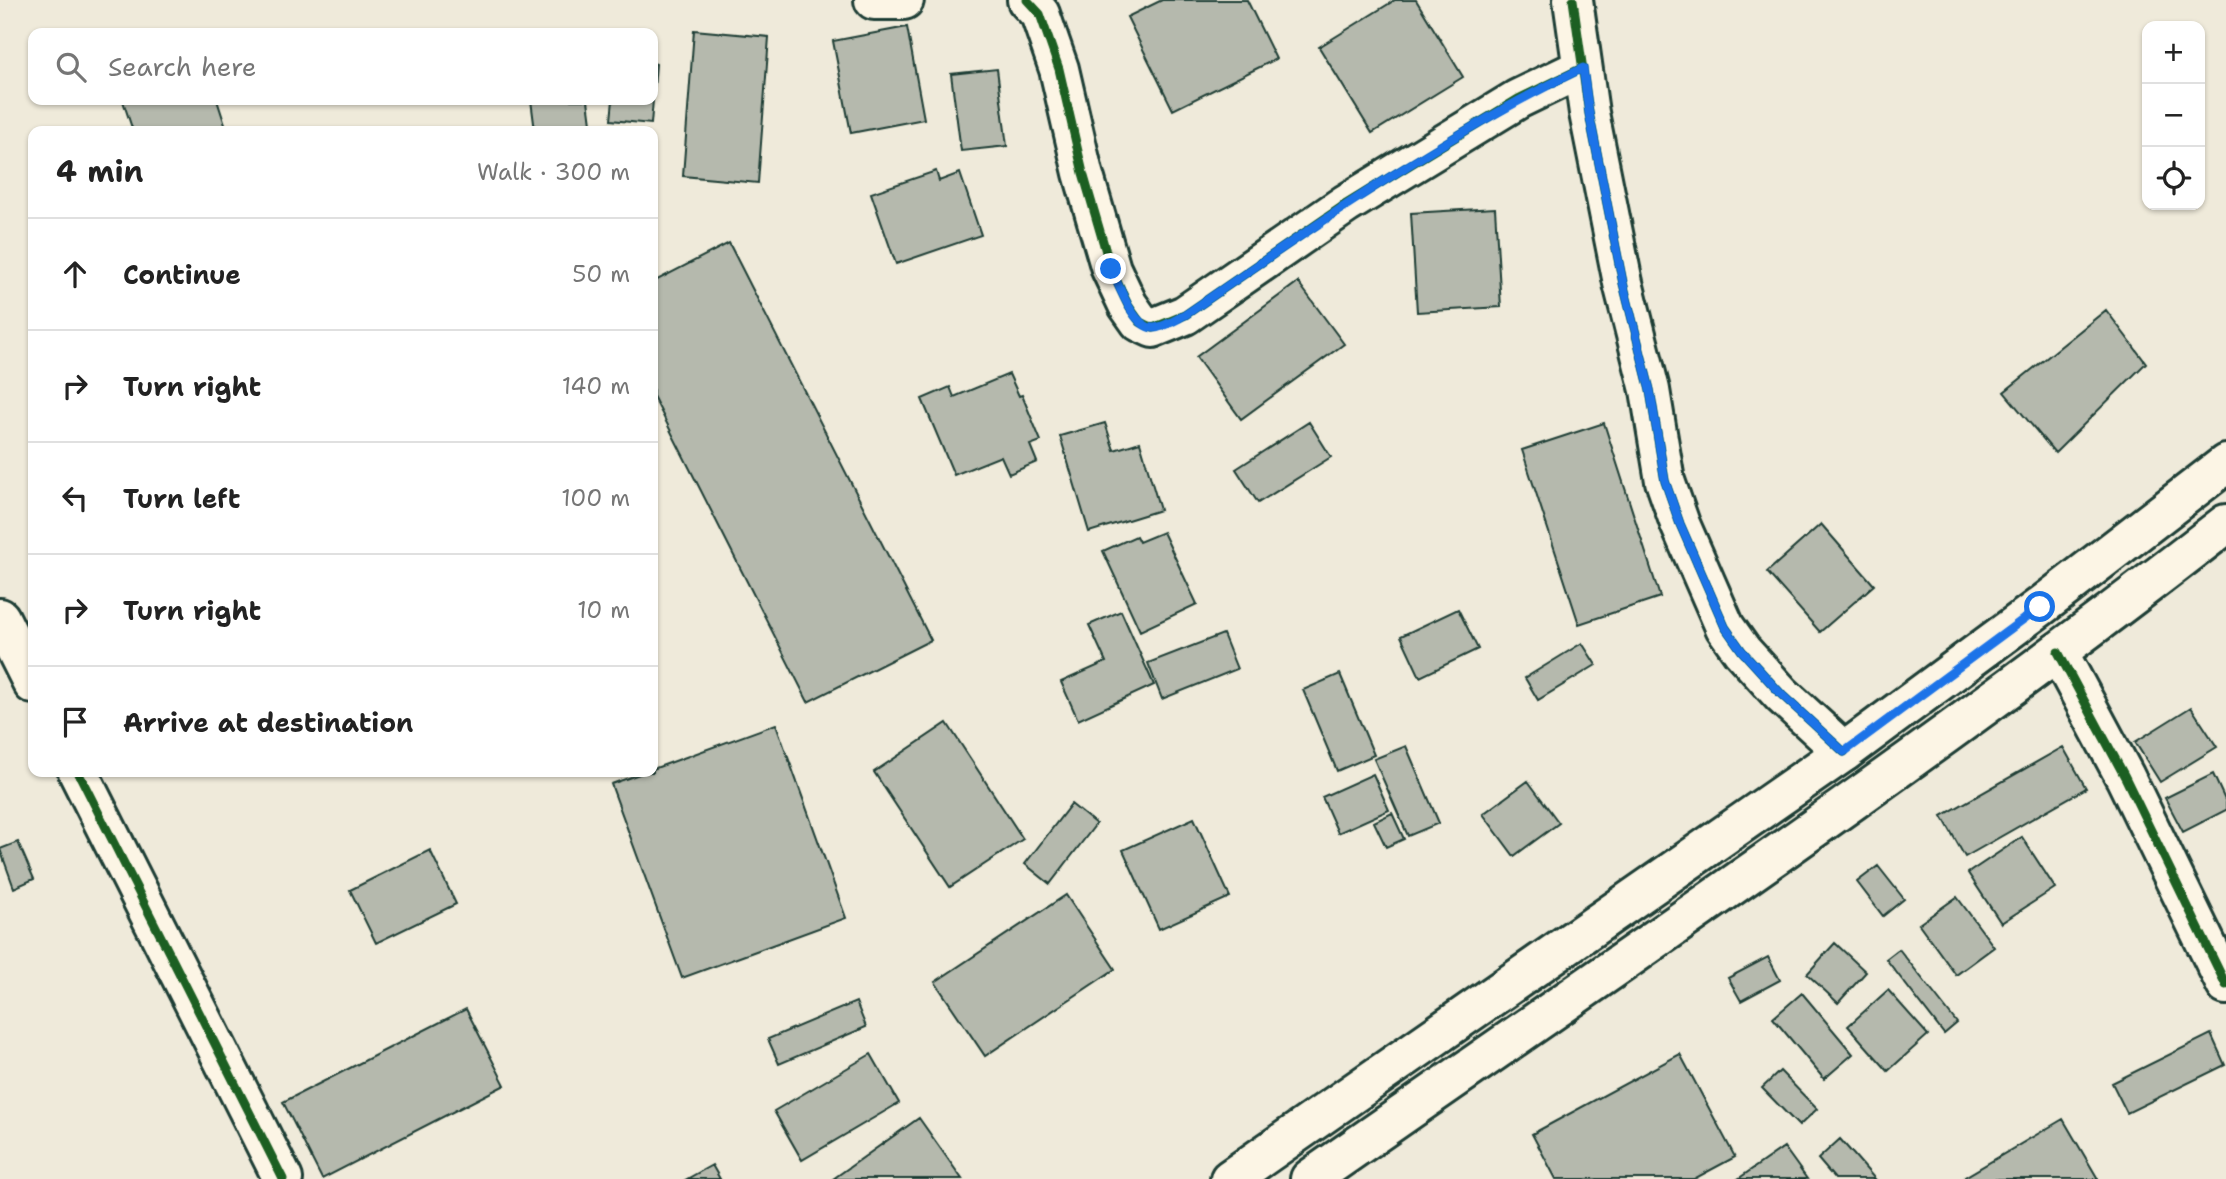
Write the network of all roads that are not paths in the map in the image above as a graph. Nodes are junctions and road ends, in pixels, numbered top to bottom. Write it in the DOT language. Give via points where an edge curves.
graph roads {
  1 [pos="874,0"];
  2 [pos="904,0"];
  3 [pos="1027,0"];
  4 [pos="1573,0"];
  5 [pos="1583,68"];
  6 [pos="2226,464"];
  7 [pos="2226,524"];
  8 [pos="0,618"];
  9 [pos="2058,652"];
  10 [pos="28,674"];
  11 [pos="1844,752"];
  12 [pos="81,777"];
  13 [pos="2226,985"];
  14 [pos="283,1179"];
  15 [pos="1230,1179"];
  16 [pos="1310,1179"];
  1 -- 2 [label="street"];
  3 -- 5 [label="street" via="1040,15 1059,69 1111,269 1140,322 1153,328 1185,315 1346,204 1518,99"];
  4 -- 5 [label="street"];
  5 -- 11 [label="street" via="1665,481 1680,524 1725,627 1782,695"];
  6 -- 11 [label="street"];
  7 -- 9 [label="street"];
  8 -- 10 [label="street"];
  9 -- 13 [label="street" via="2125,777"];
  9 -- 16 [label="street"];
  11 -- 15 [label="street"];
  12 -- 14 [label="street"];
}
